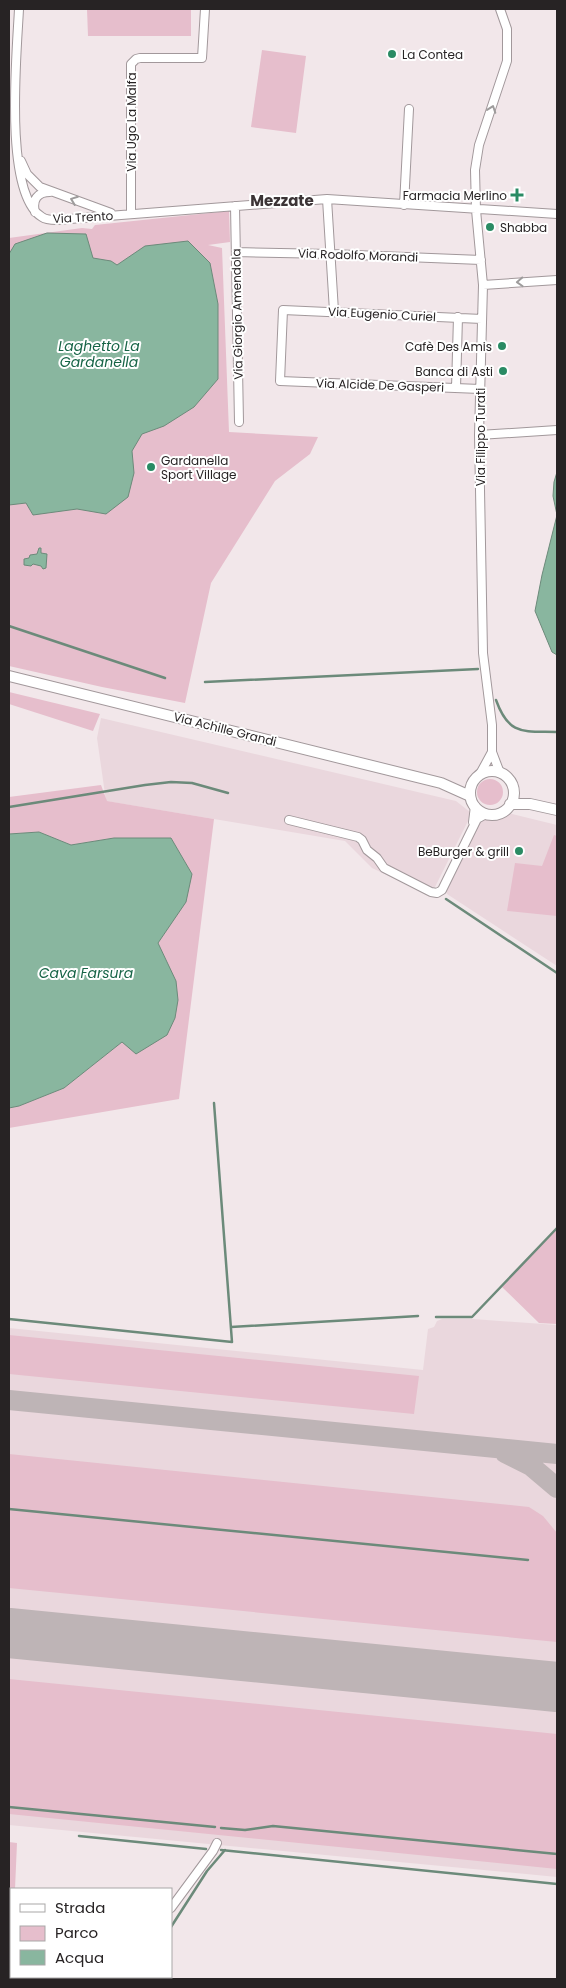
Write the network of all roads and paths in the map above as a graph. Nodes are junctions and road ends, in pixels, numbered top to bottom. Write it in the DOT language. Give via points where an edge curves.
graph roads {
  1 [pos="18,9"];
  2 [pos="205,9"];
  3 [pos="500,9"];
  4 [pos="409,109"];
  5 [pos="17,148"];
  6 [pos="52,192"];
  7 [pos="327,199"];
  8 [pos="404,204"];
  9 [pos="235,206"];
  10 [pos="476,210"];
  11 [pos="35,212"];
  12 [pos="131,214"];
  13 [pos="557,214"];
  14 [pos="121,215"];
  15 [pos="236,252"];
  16 [pos="331,254"];
  17 [pos="481,260"];
  18 [pos="557,280"];
  19 [pos="483,285"];
  20 [pos="334,311"];
  21 [pos="458,317"];
  22 [pos="482,319"];
  23 [pos="280,381"];
  24 [pos="456,388"];
  25 [pos="480,389"];
  26 [pos="239,422"];
  27 [pos="557,430"];
  28 [pos="479,435"];
  29 [pos="9,676"];
  30 [pos="492,752"];
  31 [pos="500,773"];
  32 [pos="476,778"];
  33 [pos="441,783"];
  34 [pos="513,792"];
  35 [pos="470,796"];
  36 [pos="510,804"];
  37 [pos="530,804"];
  38 [pos="475,806"];
  39 [pos="557,810"];
  40 [pos="486,814"];
  41 [pos="288,820"];
  42 [pos="473,825"];
  43 [pos="217,1843"];
  44 [pos="172,1907"];
  1 -- 5 [label="street, Via Trento"];
  2 -- 12 [label="street, Via Ugo La Malfa" via="202,58 140,58 131,64"];
  10 -- 3 [label="street, Via Filippo Turati, one-way" via="476,155 507,61 507,29"];
  4 -- 8 [label="street"];
  5 -- 6 [label="street, Via Trento" via="31,179"];
  5 -- 11 [label="street, Via Trento" via="22,184"];
  6 -- 11 [label="street, Via Trento" via="36,197"];
  14 -- 6 [label="street, Via Trento, one-way"];
  7 -- 8 [label="street"];
  7 -- 9 [label="street"];
  7 -- 16 [label="street"];
  8 -- 10 [label="street"];
  9 -- 12 [label="street"];
  9 -- 15 [label="street, Via Giorgio Amendola"];
  10 -- 13 [label="street"];
  10 -- 17 [label="street, Via Filippo Turati"];
  11 -- 14 [label="street, Via Trento" via="51,220"];
  12 -- 14 [label="street"];
  15 -- 16 [label="street, Via Rodolfo Morandi"];
  15 -- 26 [label="street, Via Giorgio Amendola"];
  16 -- 17 [label="street, Via Rodolfo Morandi"];
  16 -- 20 [label="street"];
  17 -- 19 [label="street, Via Filippo Turati"];
  18 -- 19 [label="street, one-way"];
  19 -- 22 [label="street, Via Filippo Turati"];
  20 -- 21 [label="street, Via Eugenio Curiel"];
  20 -- 23 [label="street, Via Eugenio Curiel" via="283,310"];
  21 -- 22 [label="street, Via Eugenio Curiel"];
  21 -- 24 [label="street"];
  22 -- 25 [label="street, Via Filippo Turati"];
  23 -- 24 [label="street, Via Alcide De Gasperi"];
  24 -- 25 [label="street, Via Alcide De Gasperi"];
  25 -- 28 [label="street, Via Filippo Turati"];
  27 -- 28 [label="street"];
  28 -- 30 [label="street, Via Filippo Turati" via="483,653"];
  29 -- 33 [label="main road, Via Achille Grandi"];
  30 -- 31 [label="street, Via Filippo Turati"];
  30 -- 32 [label="street, Via Filippo Turati"];
  31 -- 32 [label="main road, Via Achille Grandi" via="488,771"];
  31 -- 34 [label="main road" via="510,781"];
  32 -- 33 [label="main road, Via Achille Grandi"];
  32 -- 35 [label="main road"];
  33 -- 35 [label="main road, Via Achille Grandi"];
  34 -- 36 [label="main road"];
  34 -- 37 [label="main road"];
  35 -- 38 [label="main road"];
  36 -- 37 [label="main road"];
  36 -- 40 [label="main road" via="500,813"];
  37 -- 39 [label="main road"];
  38 -- 40 [label="main road"];
  38 -- 42 [label="street"];
  40 -- 42 [label="street"];
  41 -- 42 [label="street" via="360,838 384,868 435,893 442,890"];
  43 -- 44 [label="street"];
}
